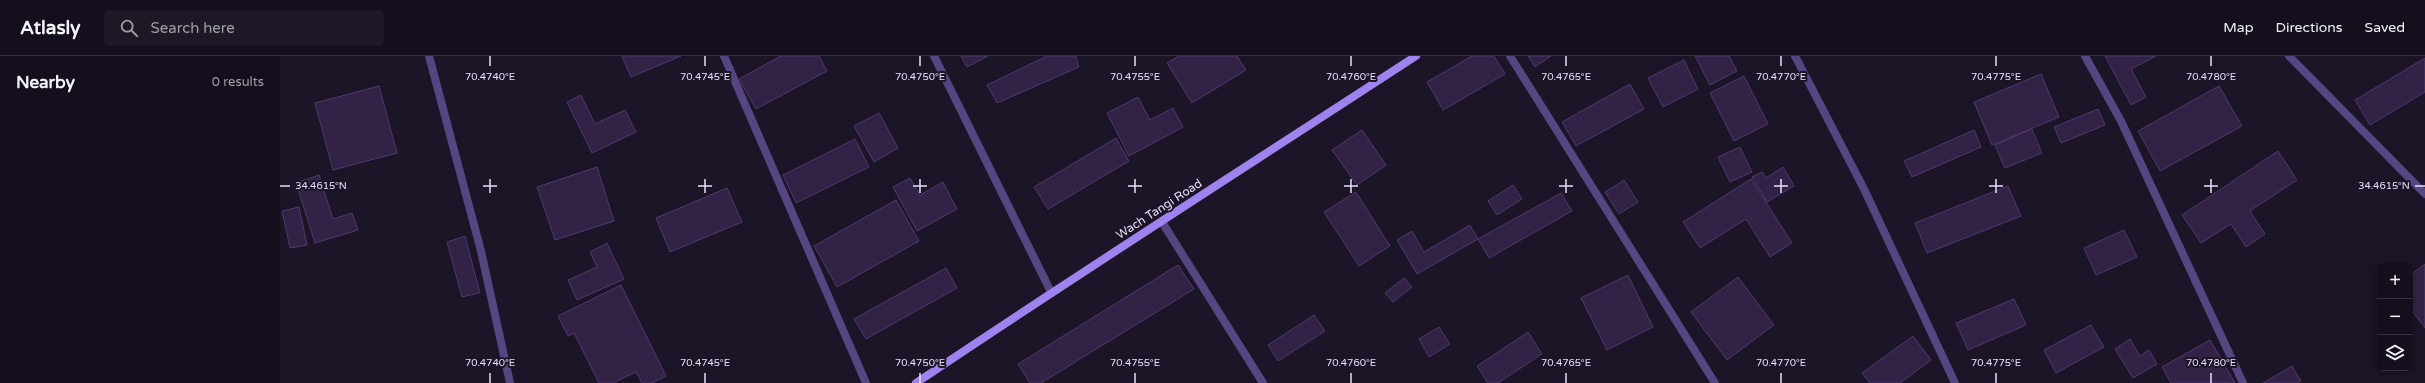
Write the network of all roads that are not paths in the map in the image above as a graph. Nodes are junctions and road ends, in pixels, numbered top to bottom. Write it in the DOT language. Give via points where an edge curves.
graph roads {
  1 [pos="429,56"];
  2 [pos="724,56"];
  3 [pos="934,56"];
  4 [pos="1416,56"];
  5 [pos="1510,56"];
  6 [pos="1796,56"];
  7 [pos="2085,56"];
  8 [pos="2290,56"];
  9 [pos="2425,194"];
  10 [pos="1162,222"];
  11 [pos="1051,292"];
  12 [pos="510,383"];
  13 [pos="866,383"];
  14 [pos="916,383"];
  15 [pos="1263,383"];
  16 [pos="1715,383"];
  17 [pos="1955,383"];
  18 [pos="2243,383"];
  1 -- 12 [label="street" via="480,250"];
  2 -- 13 [label="street"];
  3 -- 11 [label="street"];
  4 -- 10 [label="main road, Wach Tangi Road"];
  5 -- 16 [label="street"];
  6 -- 17 [label="street" via="1864,189"];
  7 -- 18 [label="street" via="2121,121"];
  8 -- 9 [label="street"];
  10 -- 11 [label="main road, Wach Tangi Road"];
  10 -- 15 [label="street"];
  11 -- 14 [label="main road, Wach Tangi Road"];
}
